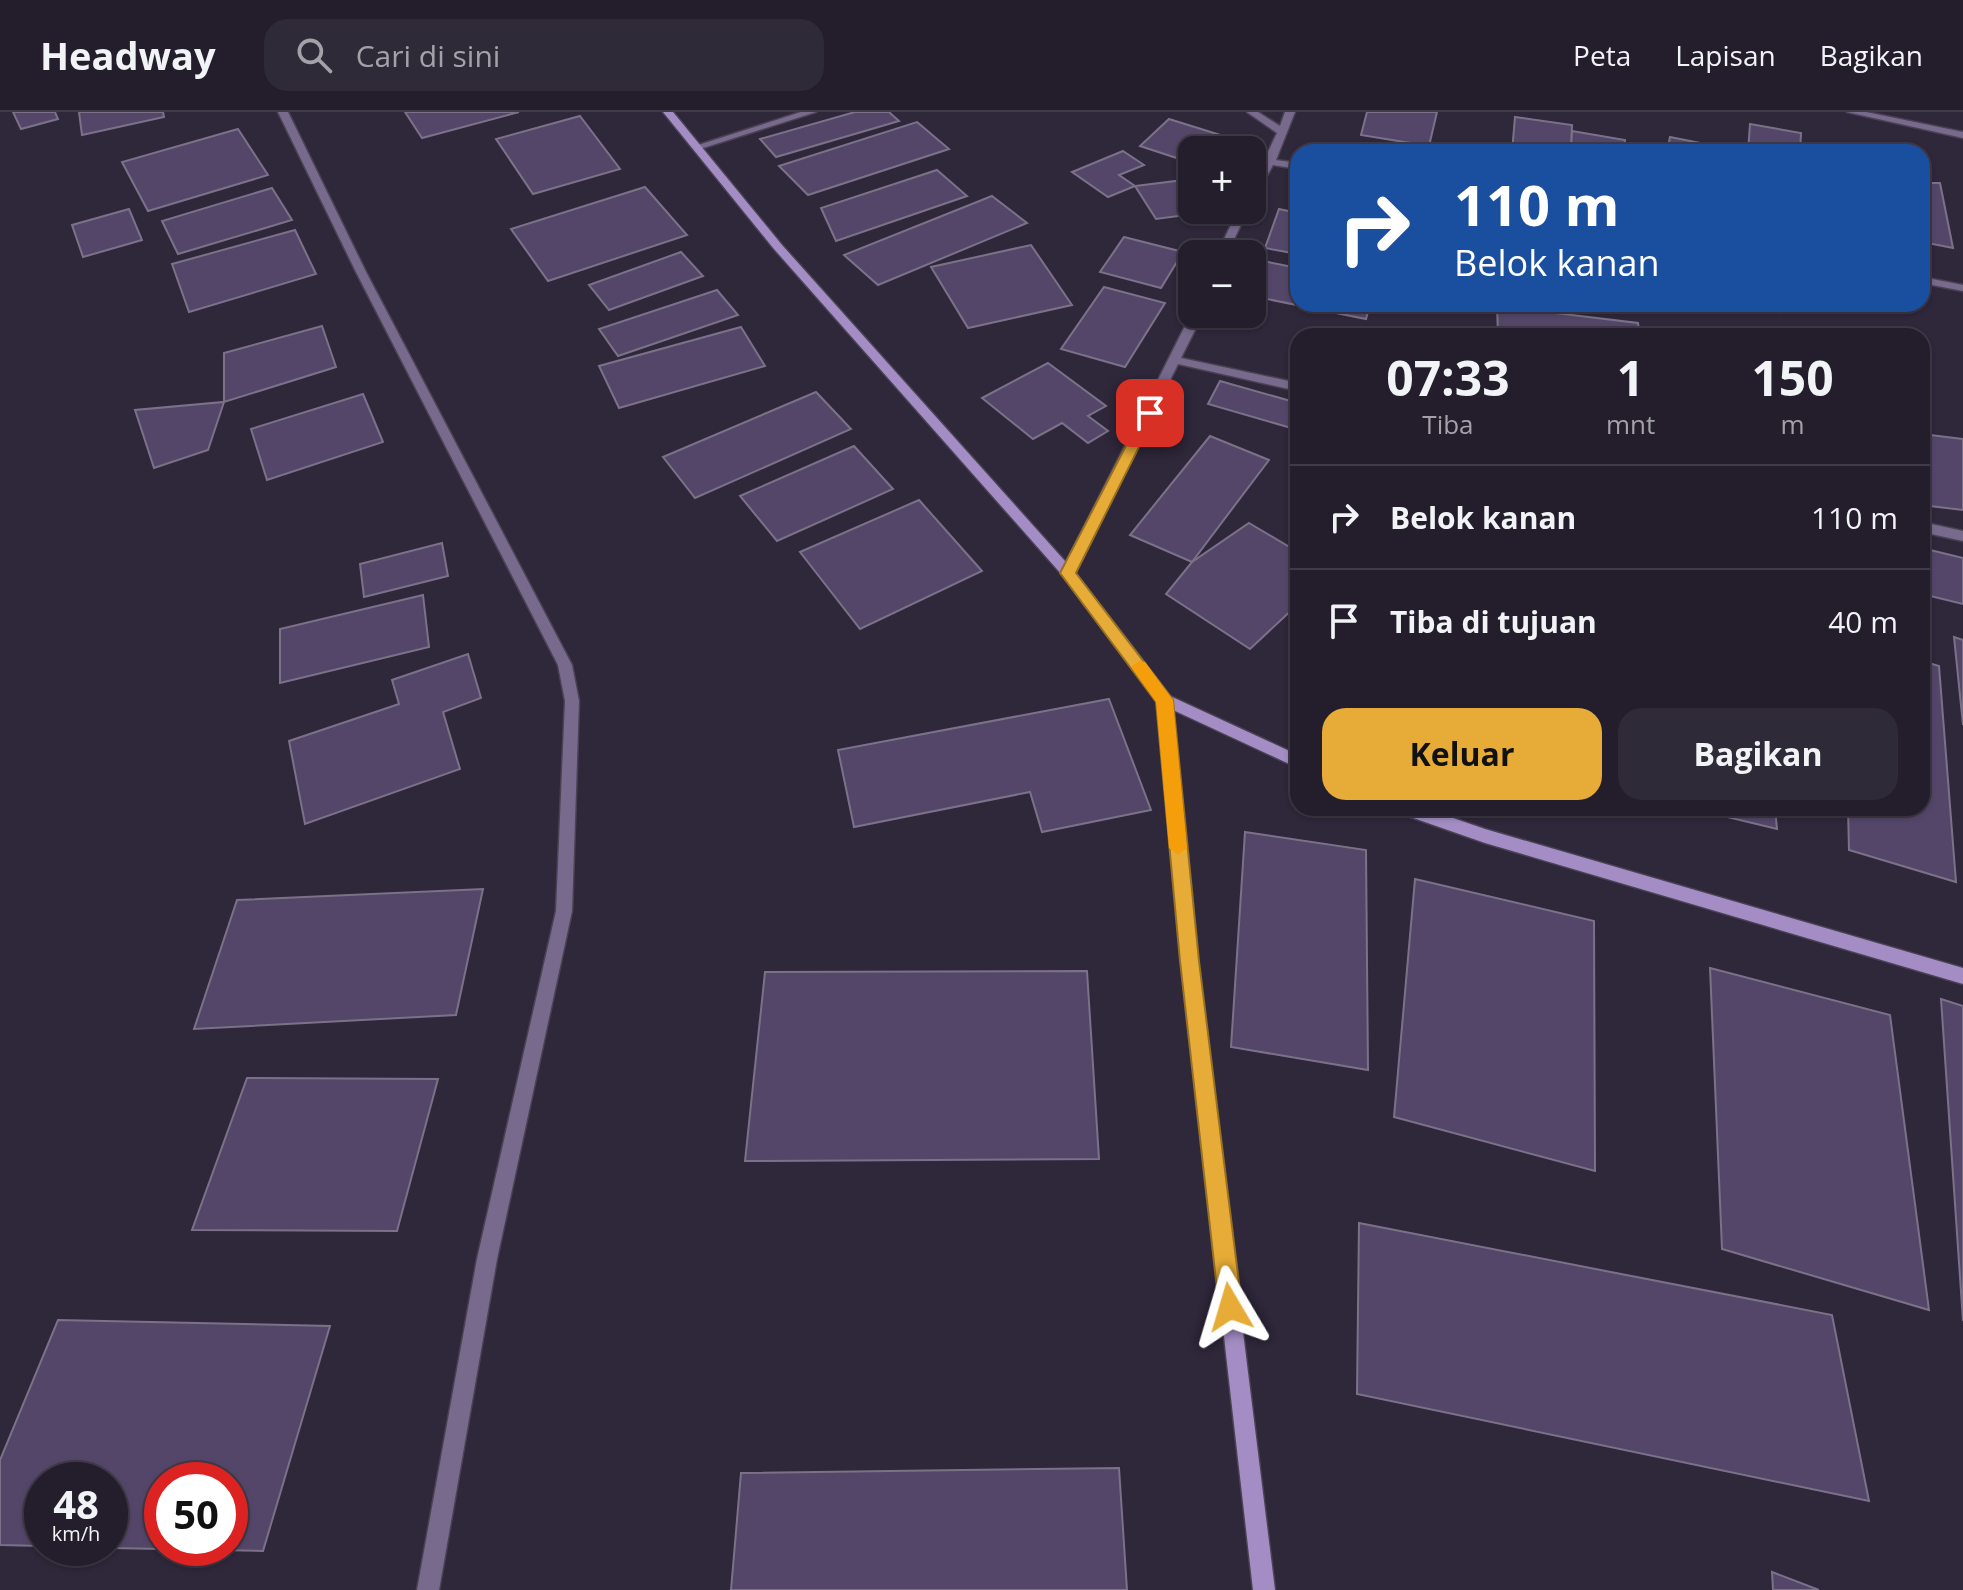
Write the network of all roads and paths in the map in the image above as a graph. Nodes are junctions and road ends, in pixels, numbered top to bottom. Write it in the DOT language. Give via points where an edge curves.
graph roads {
  1 [pos="283,112"];
  2 [pos="668,112"];
  3 [pos="811,112"];
  4 [pos="1252,112"];
  5 [pos="1290,112"];
  6 [pos="1852,112"];
  7 [pos="1281,131"];
  8 [pos="1963,135"];
  9 [pos="697,147"];
  10 [pos="1270,162"];
  11 [pos="1290,165"];
  12 [pos="1266,169"];
  13 [pos="1930,282"];
  14 [pos="1963,288"];
  15 [pos="1190,328"];
  16 [pos="1175,360"];
  17 [pos="1290,385"];
  18 [pos="1930,529"];
  19 [pos="1963,536"];
  20 [pos="1068,573"];
  21 [pos="1165,700"];
  22 [pos="1290,758"];
  23 [pos="1428,816"];
  24 [pos="1963,976"];
  25 [pos="428,1590"];
  26 [pos="1264,1590"];
  1 -- 25 [label="street" via="565,665 572,701 564,911 487,1259"];
  2 -- 9 [label="main road"];
  3 -- 9 [label="street"];
  4 -- 7 [label="street"];
  5 -- 7 [label="street"];
  6 -- 8 [label="street"];
  7 -- 10 [label="street"];
  9 -- 20 [label="main road" via="778,247"];
  10 -- 11 [label="street"];
  10 -- 12 [label="street"];
  13 -- 14 [label="street"];
  15 -- 16 [label="street"];
  16 -- 17 [label="street"];
  16 -- 20 [label="street"];
  18 -- 19 [label="street"];
  20 -- 21 [label="main road"];
  21 -- 22 [label="main road"];
  21 -- 26 [label="main road" via="1189,961"];
  23 -- 24 [label="main road"];
}
